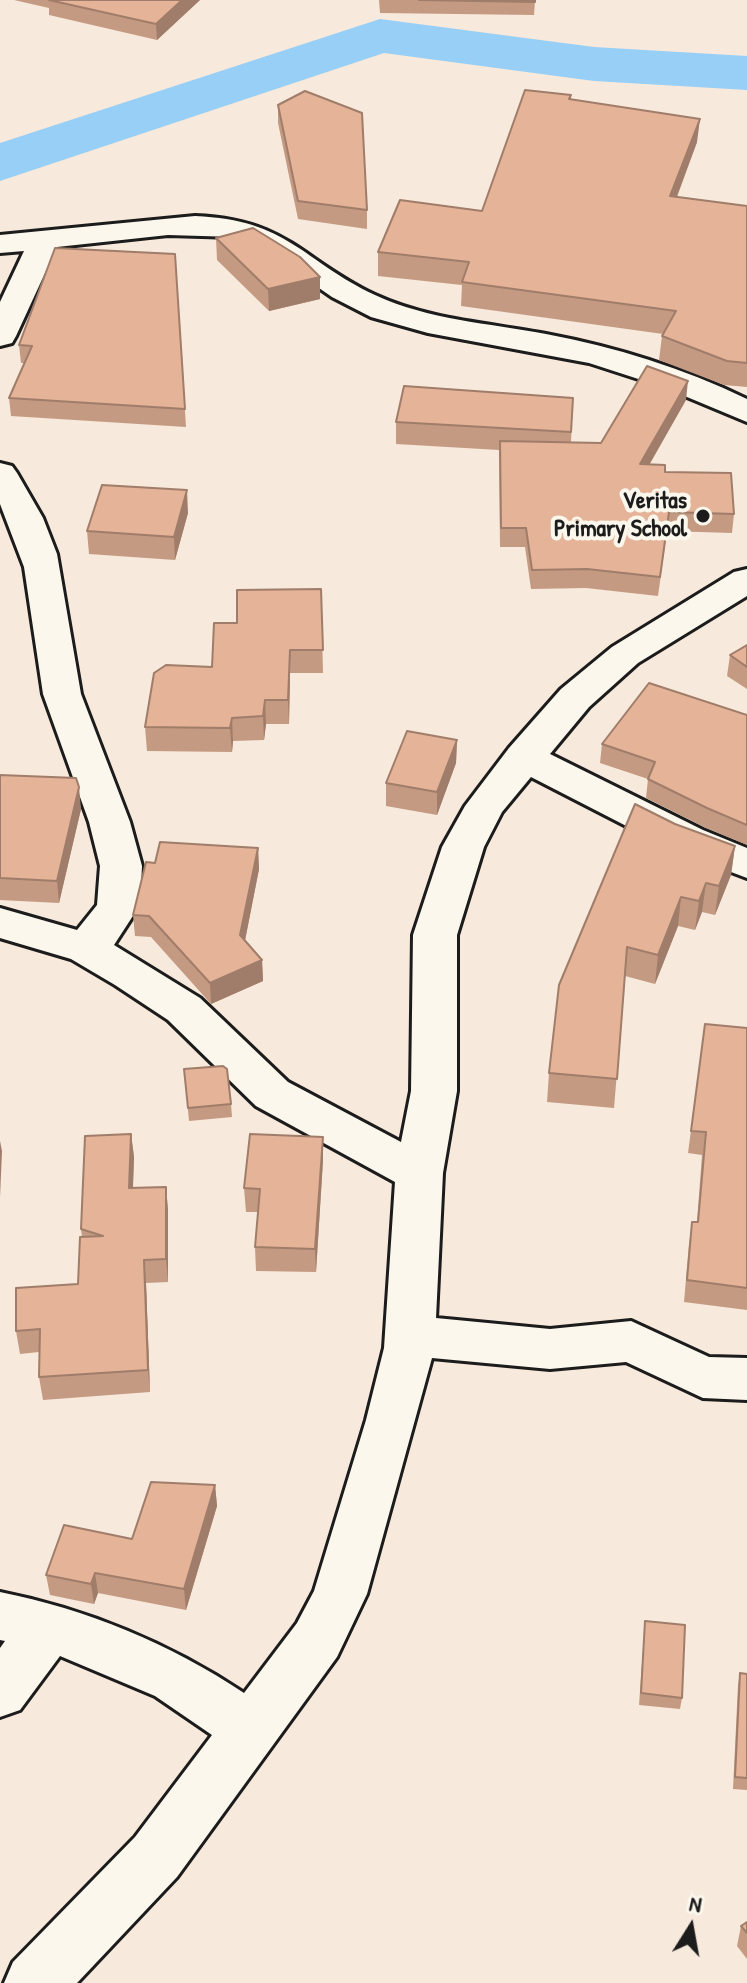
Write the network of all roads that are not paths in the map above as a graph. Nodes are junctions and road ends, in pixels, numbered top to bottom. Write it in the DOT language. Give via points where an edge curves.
graph roads {
  1 [pos="44,241"];
  2 [pos="0,244"];
  3 [pos="0,336"];
  4 [pos="747,412"];
  5 [pos="0,473"];
  6 [pos="747,580"];
  7 [pos="523,757"];
  8 [pos="747,864"];
  9 [pos="0,923"];
  10 [pos="86,948"];
  11 [pos="419,1173"];
  12 [pos="409,1336"];
  13 [pos="747,1379"];
  14 [pos="25,1621"];
  15 [pos="0,1692"];
  16 [pos="251,1729"];
  17 [pos="35,1983"];
  1 -- 2 [label="street"];
  1 -- 3 [label="street"];
  1 -- 4 [label="street" via="151,228 223,226 257,233 360,300 400,317 622,362"];
  5 -- 10 [label="street" via="25,514 42,567 66,710 108,824 122,882 121,903"];
  6 -- 7 [label="street" via="625,655 575,698"];
  7 -- 8 [label="street"];
  7 -- 11 [label="street" via="485,806 463,847 435,935 434,1091"];
  9 -- 10 [label="street"];
  10 -- 11 [label="street" via="184,1009 272,1094"];
  11 -- 12 [label="street"];
  12 -- 13 [label="street" via="550,1349 631,1341 703,1377"];
  12 -- 16 [label="street" via="392,1420 340,1594 317,1640"];
  14 -- 15 [label="street"];
  14 -- 16 [label="street" via="175,1678"];
  16 -- 17 [label="street" via="156,1857"];
}
